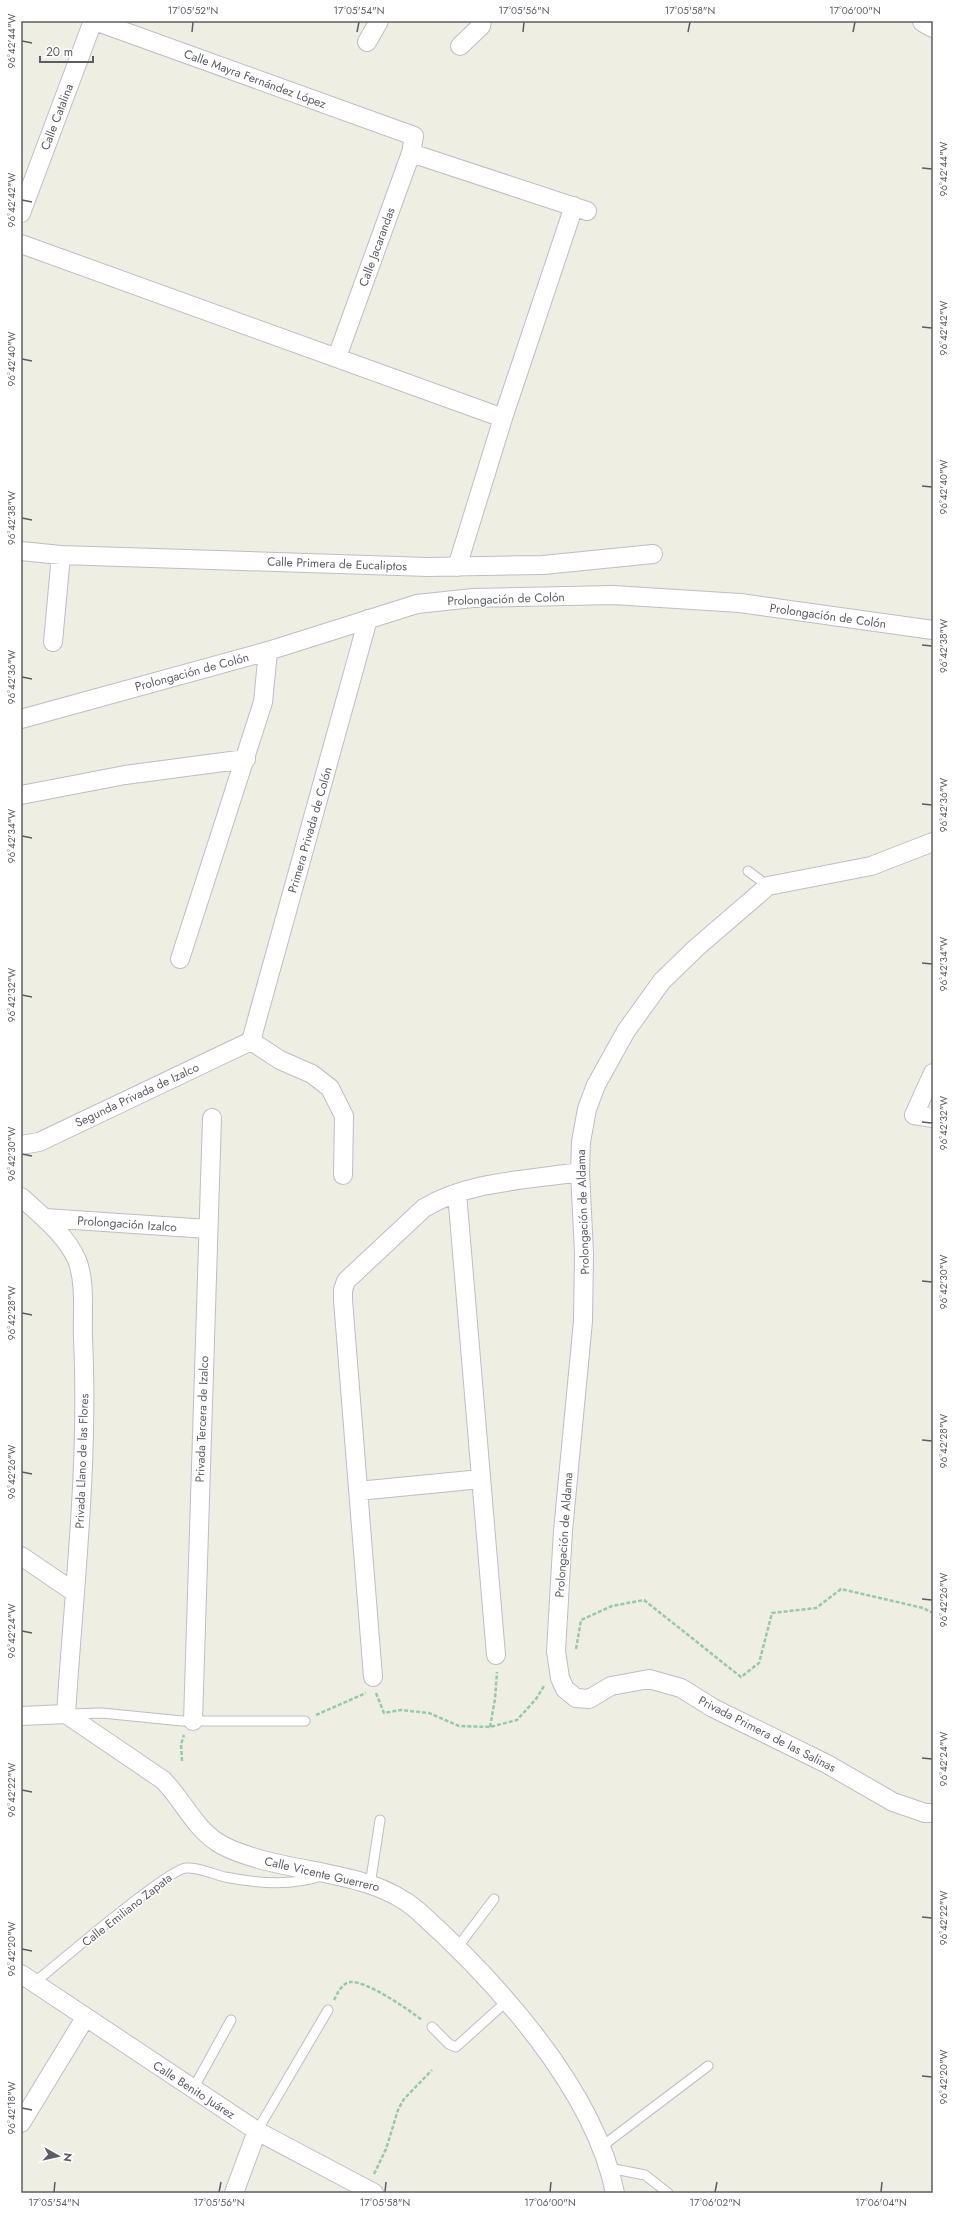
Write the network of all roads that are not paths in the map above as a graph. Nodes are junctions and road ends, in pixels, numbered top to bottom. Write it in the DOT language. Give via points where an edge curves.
graph roads {
  1 [pos="94,21"];
  2 [pos="379,21"];
  3 [pos="482,21"];
  4 [pos="924,21"];
  5 [pos="933,26"];
  6 [pos="367,42"];
  7 [pos="460,46"];
  8 [pos="412,144"];
  9 [pos="21,213"];
  10 [pos="21,244"];
  11 [pos="337,357"];
  12 [pos="503,418"];
  13 [pos="21,551"];
  14 [pos="653,554"];
  15 [pos="61,555"];
  16 [pos="458,567"];
  17 [pos="368,619"];
  18 [pos="933,630"];
  19 [pos="53,642"];
  20 [pos="268,651"];
  21 [pos="21,719"];
  22 [pos="246,759"];
  23 [pos="21,795"];
  24 [pos="933,842"];
  25 [pos="748,871"];
  26 [pos="768,886"];
  27 [pos="180,959"];
  28 [pos="251,1041"];
  29 [pos="933,1073"];
  30 [pos="212,1118"];
  31 [pos="933,1118"];
  32 [pos="21,1145"];
  33 [pos="580,1172"];
  34 [pos="343,1175"];
  35 [pos="457,1193"];
  36 [pos="21,1197"];
  37 [pos="45,1218"];
  38 [pos="208,1229"];
  39 [pos="481,1479"];
  40 [pos="358,1491"];
  41 [pos="21,1556"];
  42 [pos="74,1592"];
  43 [pos="496,1655"];
  44 [pos="372,1686"];
  45 [pos="576,1698"];
  46 [pos="66,1714"];
  47 [pos="21,1716"];
  48 [pos="305,1721"];
  49 [pos="189,1725"];
  50 [pos="933,1813"];
  51 [pos="380,1820"];
  52 [pos="324,1874"];
  53 [pos="370,1884"];
  54 [pos="494,1899"];
  55 [pos="456,1948"];
  56 [pos="27,1978"];
  57 [pos="507,2001"];
  58 [pos="328,2010"];
  59 [pos="85,2018"];
  60 [pos="231,2020"];
  61 [pos="432,2027"];
  62 [pos="708,2066"];
  63 [pos="193,2089"];
  64 [pos="21,2123"];
  65 [pos="257,2131"];
  66 [pos="601,2147"];
  67 [pos="609,2168"];
  68 [pos="370,2191"];
  69 [pos="234,2193"];
  70 [pos="615,2193"];
  71 [pos="668,2193"];
  1 -- 8 [label="street, Calle Mayra Fernández López"];
  1 -- 9 [label="street, Calle Catalina"];
  2 -- 6 [label="street"];
  3 -- 7 [label="street"];
  4 -- 5 [label="street"];
  8 -- 11 [label="street, Calle Jacarandas"];
  8 -- 12 [label="street, Calle Mayra Fernández López" via="581,209"];
  10 -- 11 [label="street"];
  11 -- 12 [label="street"];
  12 -- 16 [label="street"];
  13 -- 15 [label="street, Calle Primera de Eucaliptos"];
  14 -- 16 [label="street, Calle Primera de Eucaliptos" via="543,565"];
  15 -- 16 [label="street, Calle Primera de Eucaliptos"];
  15 -- 19 [label="street"];
  17 -- 18 [label="street, Prolongación de Colón" via="417,604 473,598 613,595 740,603"];
  17 -- 20 [label="street, Prolongación de Colón"];
  17 -- 28 [label="street, Primera Privada de Colón"];
  20 -- 21 [label="street, Prolongación de Colón"];
  20 -- 22 [label="street" via="263,702"];
  22 -- 23 [label="street" via="125,775"];
  22 -- 27 [label="street"];
  24 -- 26 [label="street, Prolongación de Aldama" via="871,866"];
  25 -- 26 [label="lane"];
  26 -- 33 [label="street, Prolongación de Aldama" via="679,962 626,1031 609,1059 587,1109 581,1142"];
  28 -- 32 [label="street, Segunda Privada de Izalco" via="39,1142"];
  28 -- 34 [label="street" via="280,1060 312,1074 330,1088 344,1116"];
  29 -- 31 [label="street" via="914,1115"];
  30 -- 38 [label="street, Privada Tercera de Izalco"];
  33 -- 35 [label="street" via="480,1187"];
  33 -- 45 [label="street, Prolongación de Aldama" via="584,1253 583,1321 563,1531 557,1664 565,1689"];
  35 -- 39 [label="street"];
  35 -- 40 [label="street" via="424,1208 351,1275 343,1290"];
  36 -- 37 [label="street, Privada Llano de las Flores"];
  37 -- 38 [label="street, Prolongación Izalco"];
  37 -- 42 [label="street, Privada Llano de las Flores" via="72,1251 77,1262 81,1286 86,1391 85,1447"];
  38 -- 49 [label="street, Privada Tercera de Izalco"];
  39 -- 40 [label="street"];
  39 -- 43 [label="street"];
  40 -- 44 [label="street"];
  41 -- 42 [label="street"];
  42 -- 46 [label="street, Privada Llano de las Flores"];
  45 -- 50 [label="street, Privada Primera de las Salinas" via="589,1699 611,1686 648,1679 681,1688 713,1708 827,1764 893,1802"];
  46 -- 47 [label="street"];
  46 -- 49 [label="lane" via="102,1713 168,1720"];
  46 -- 52 [label="street, Calle Vicente Guerrero" via="163,1780 197,1823 217,1842 251,1857"];
  48 -- 49 [label="lane"];
  51 -- 53 [label="lane"];
  52 -- 53 [label="street, Calle Vicente Guerrero"];
  52 -- 56 [label="lane, Calle Emiliano Zapata" via="298,1882 249,1881 192,1868 180,1869"];
  53 -- 55 [label="street, Calle Vicente Guerrero" via="404,1899"];
  54 -- 55 [label="lane"];
  55 -- 57 [label="street, Calle Vicente Guerrero"];
  56 -- 59 [label="street, Calle Benito Juárez"];
  57 -- 61 [label="lane" via="456,2047 449,2044"];
  57 -- 66 [label="street, Calle Vicente Guerrero" via="547,2052 574,2093"];
  58 -- 65 [label="lane"];
  59 -- 63 [label="street, Calle Benito Juárez"];
  59 -- 64 [label="street"];
  60 -- 63 [label="lane"];
  62 -- 66 [label="lane"];
  63 -- 65 [label="street, Calle Benito Juárez"];
  65 -- 68 [label="street, Calle Benito Juárez"];
  65 -- 69 [label="street"];
  66 -- 67 [label="street, Calle Vicente Guerrero"];
  67 -- 70 [label="street, Calle Vicente Guerrero"];
  67 -- 71 [label="lane" via="644,2175"];
}
